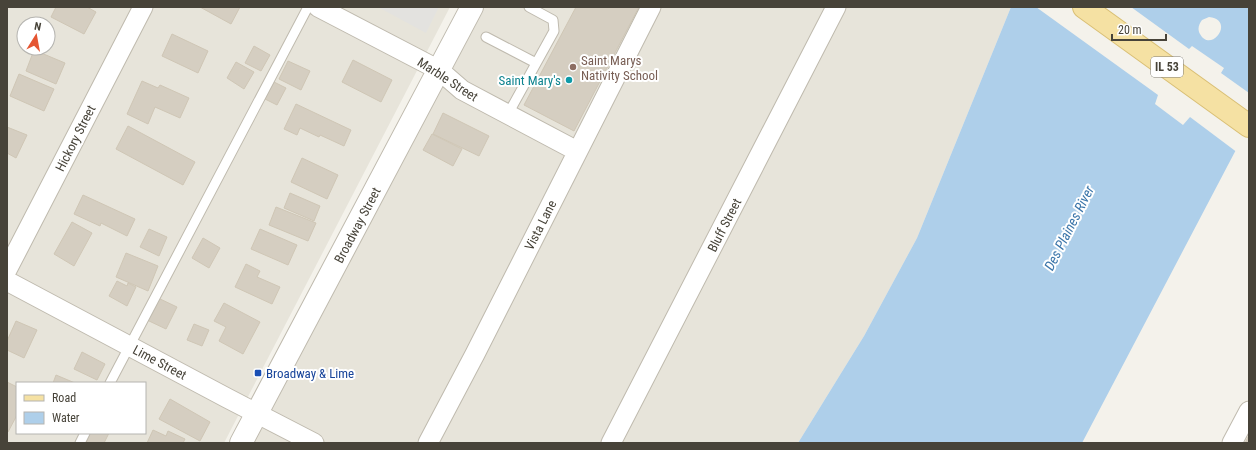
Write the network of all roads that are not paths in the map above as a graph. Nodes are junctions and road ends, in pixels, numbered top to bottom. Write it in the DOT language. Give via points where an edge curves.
graph roads {
  1 [pos="143,7"];
  2 [pos="308,7"];
  3 [pos="318,7"];
  4 [pos="472,7"];
  5 [pos="529,7"];
  6 [pos="651,7"];
  7 [pos="836,7"];
  8 [pos="1084,7"];
  9 [pos="486,38"];
  10 [pos="536,63"];
  11 [pos="438,70"];
  12 [pos="508,114"];
  13 [pos="1249,126"];
  14 [pos="577,151"];
  15 [pos="7,270"];
  16 [pos="7,281"];
  17 [pos="129,346"];
  18 [pos="111,382"];
  19 [pos="1249,411"];
  20 [pos="257,414"];
  21 [pos="84,434"];
  22 [pos="80,443"];
  23 [pos="241,443"];
  24 [pos="314,443"];
  25 [pos="428,443"];
  26 [pos="611,443"];
  27 [pos="1232,443"];
  1 -- 15 [label="street, Hickory Street"];
  2 -- 17 [label="lane"];
  3 -- 11 [label="street, Marble Street"];
  4 -- 11 [label="street, Broadway Street"];
  5 -- 10 [label="lane" via="553,20 554,31"];
  6 -- 14 [label="street, Vista Lane"];
  7 -- 26 [label="street, Bluff Street"];
  8 -- 13 [label="main road, IL 53"];
  9 -- 10 [label="lane"];
  10 -- 12 [label="lane"];
  11 -- 12 [label="street, Marble Street" via="462,90"];
  11 -- 20 [label="street, Broadway Street"];
  12 -- 14 [label="street, Marble Street"];
  14 -- 25 [label="street, Vista Lane"];
  16 -- 17 [label="street, Lime Street"];
  17 -- 18 [label="lane"];
  17 -- 20 [label="street, Lime Street"];
  19 -- 27 [label="street"];
  20 -- 23 [label="street, Broadway Street"];
  20 -- 24 [label="street, Lime Street"];
  21 -- 22 [label="lane"];
}
